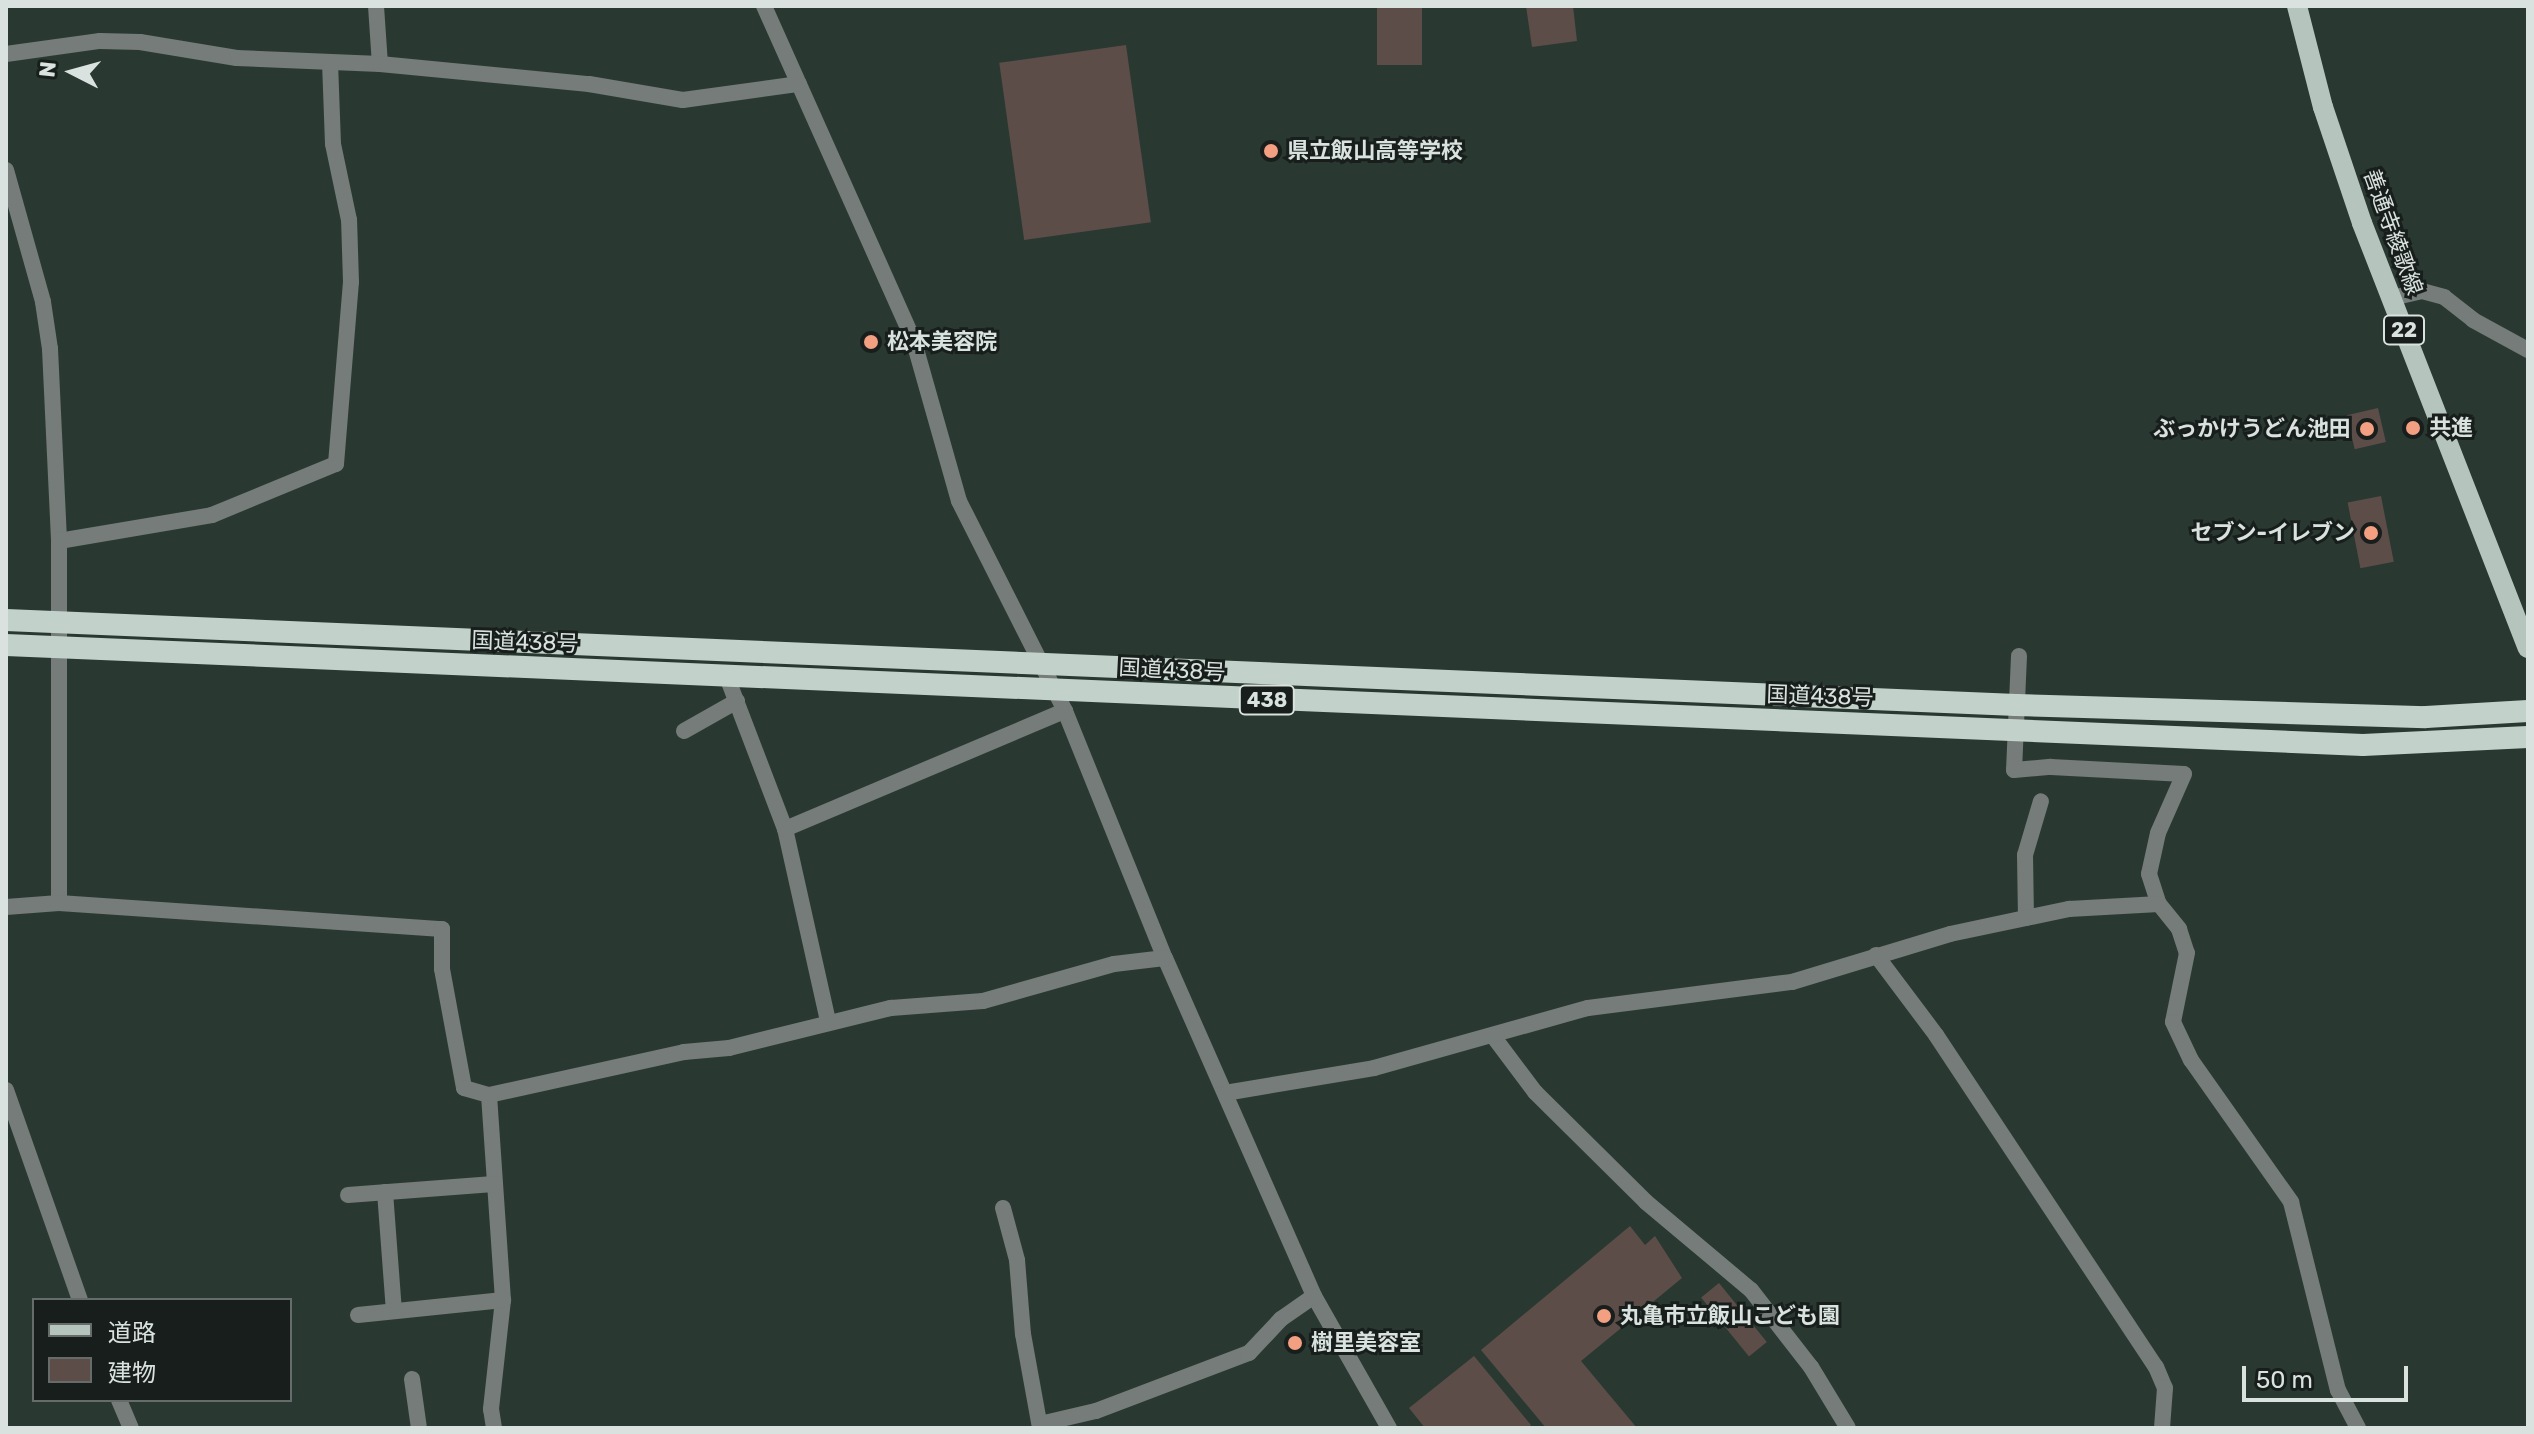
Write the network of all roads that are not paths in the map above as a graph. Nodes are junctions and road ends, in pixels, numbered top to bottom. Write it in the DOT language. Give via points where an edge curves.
graph roads {
  1 [pos="376,6"];
  2 [pos="764,6"];
  3 [pos="2297,6"];
  4 [pos="6,54"];
  5 [pos="330,62"];
  6 [pos="380,64"];
  7 [pos="799,84"];
  8 [pos="6,170"];
  9 [pos="2392,298"];
  10 [pos="2528,350"];
  11 [pos="59,541"];
  12 [pos="6,620"];
  13 [pos="59,623"];
  14 [pos="6,645"];
  15 [pos="59,647"];
  16 [pos="2528,648"];
  17 [pos="2019,656"];
  18 [pos="1042,664"];
  19 [pos="727,677"];
  20 [pos="1055,691"];
  21 [pos="737,701"];
  22 [pos="2016,705"];
  23 [pos="1065,711"];
  24 [pos="2528,711"];
  25 [pos="2014,730"];
  26 [pos="684,731"];
  27 [pos="2528,737"];
  28 [pos="2041,801"];
  29 [pos="785,829"];
  30 [pos="59,903"];
  31 [pos="2159,904"];
  32 [pos="6,907"];
  33 [pos="2026,918"];
  34 [pos="1876,955"];
  35 [pos="1165,958"];
  36 [pos="828,1021"];
  37 [pos="1493,1036"];
  38 [pos="6,1090"];
  39 [pos="1225,1093"];
  40 [pos="489,1095"];
  41 [pos="494,1184"];
  42 [pos="385,1192"];
  43 [pos="348,1195"];
  44 [pos="1003,1208"];
  45 [pos="1314,1296"];
  46 [pos="79,1298"];
  47 [pos="503,1300"];
  48 [pos="394,1311"];
  49 [pos="358,1315"];
  50 [pos="412,1379"];
  51 [pos="120,1402"];
  52 [pos="1083,1421"];
  53 [pos="1040,1426"];
  54 [pos="131,1428"];
  55 [pos="419,1428"];
  56 [pos="494,1428"];
  57 [pos="1389,1428"];
  58 [pos="1848,1428"];
  59 [pos="2162,1428"];
  60 [pos="2358,1428"];
  1 -- 6 [label="street"];
  2 -- 7 [label="street"];
  3 -- 9 [label="main road, 善通寺綾歌線 / 22" via="2323,107"];
  4 -- 5 [label="street" via="100,41 237,58"];
  5 -- 6 [label="street"];
  5 -- 11 [label="street" via="333,144 349,220 351,282 336,464 212,515"];
  6 -- 7 [label="street" via="589,84 683,100"];
  7 -- 18 [label="street" via="914,342 959,501"];
  8 -- 11 [label="street" via="43,302"];
  9 -- 10 [label="street" via="2422,291 2444,297"];
  9 -- 16 [label="main road, 善通寺綾歌線 / 22"];
  11 -- 13 [label="street"];
  12 -- 13 [label="highway, 国道438号 / 438"];
  13 -- 15 [label="street"];
  13 -- 18 [label="highway, 国道438号 / 438"];
  14 -- 15 [label="highway, 国道438号 / 438"];
  15 -- 19 [label="highway, 国道438号 / 438"];
  15 -- 30 [label="street"];
  17 -- 22 [label="street"];
  18 -- 20 [label="street"];
  18 -- 22 [label="highway, 国道438号 / 438"];
  19 -- 20 [label="highway, 国道438号 / 438"];
  19 -- 21 [label="street"];
  20 -- 23 [label="street"];
  20 -- 25 [label="highway, 国道438号 / 438"];
  21 -- 26 [label="street"];
  21 -- 29 [label="street"];
  22 -- 24 [label="highway, 国道438号 / 438" via="2426,717"];
  22 -- 25 [label="street"];
  23 -- 29 [label="street"];
  23 -- 35 [label="street"];
  25 -- 27 [label="highway, 国道438号 / 438" via="2363,745"];
  25 -- 31 [label="street" via="2014,770 2184,774 2158,833 2149,874"];
  28 -- 33 [label="street" via="2025,855"];
  29 -- 36 [label="street"];
  30 -- 32 [label="street"];
  30 -- 40 [label="street" via="442,929 442,969 464,1088"];
  31 -- 33 [label="street" via="2069,909"];
  31 -- 60 [label="street" via="2179,929 2187,953 2173,1022 2191,1060 2291,1202 2338,1390"];
  33 -- 34 [label="street"];
  34 -- 37 [label="street" via="1792,982 1588,1008"];
  34 -- 59 [label="street" via="1936,1035 2156,1367 2165,1388"];
  35 -- 36 [label="street" via="1114,964 983,1001 891,1008"];
  35 -- 39 [label="street"];
  36 -- 40 [label="street" via="729,1048 612,1066"];
  37 -- 39 [label="street" via="1374,1068"];
  37 -- 58 [label="street" via="1535,1092 1646,1202 1751,1290 1811,1367"];
  38 -- 46 [label="street"];
  39 -- 45 [label="street"];
  40 -- 41 [label="street"];
  41 -- 42 [label="street"];
  41 -- 47 [label="street"];
  42 -- 43 [label="street"];
  42 -- 48 [label="street"];
  44 -- 53 [label="street" via="1017,1260 1023,1334"];
  45 -- 52 [label="street" via="1281,1319 1249,1353"];
  45 -- 57 [label="street"];
  47 -- 48 [label="street"];
  47 -- 56 [label="street" via="491,1409"];
  48 -- 49 [label="street"];
  50 -- 55 [label="street"];
  51 -- 54 [label="street"];
  52 -- 53 [label="street"];
}
